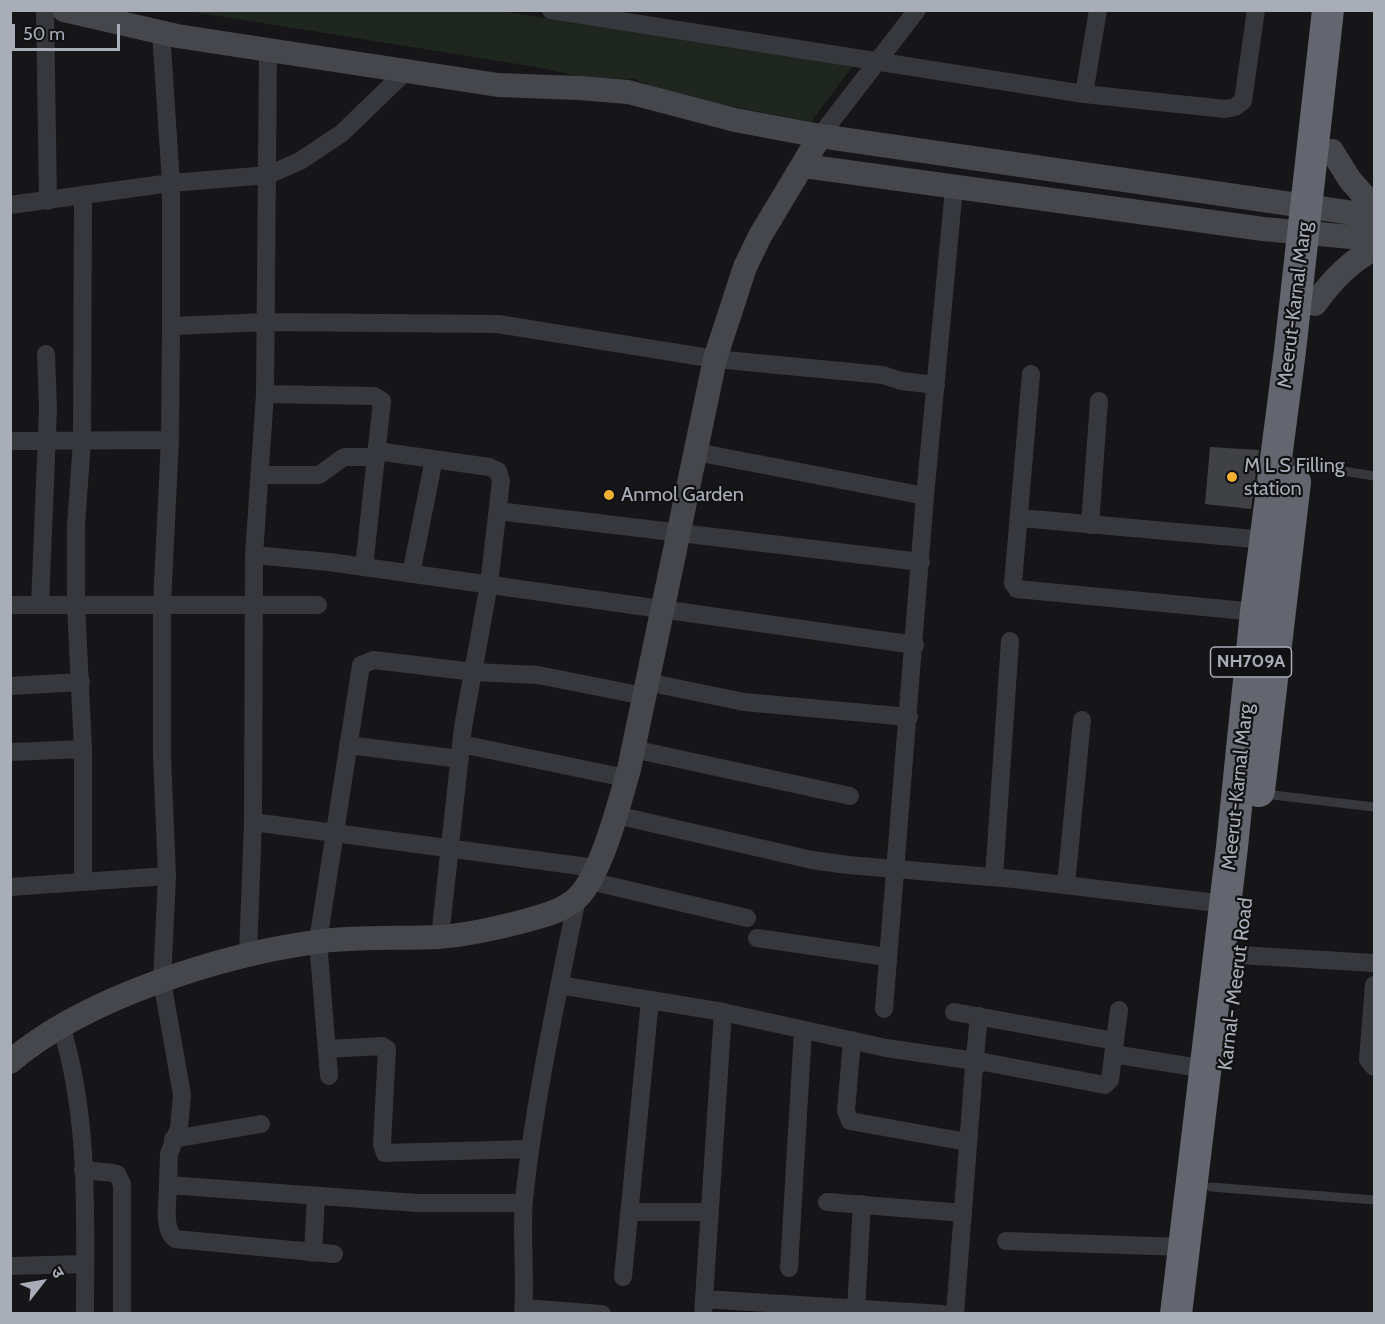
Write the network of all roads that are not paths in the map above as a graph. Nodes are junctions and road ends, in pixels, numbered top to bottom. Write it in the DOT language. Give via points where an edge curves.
graph roads {
  1 [pos="45,10"];
  2 [pos="64,10"];
  3 [pos="551,10"];
  4 [pos="917,10"];
  5 [pos="1098,10"];
  6 [pos="1256,10"];
  7 [pos="1329,10"];
  8 [pos="1348,10"];
  9 [pos="620,16"];
  10 [pos="161,32"];
  11 [pos="268,52"];
  12 [pos="878,62"];
  13 [pos="405,72"];
  14 [pos="1084,94"];
  15 [pos="820,136"];
  16 [pos="1332,151"];
  17 [pos="804,166"];
  18 [pos="268,176"];
  19 [pos="171,183"];
  20 [pos="954,188"];
  21 [pos="83,196"];
  22 [pos="48,201"];
  23 [pos="10,205"];
  24 [pos="1374,207"];
  25 [pos="1374,216"];
  26 [pos="1314,221"];
  27 [pos="1374,239"];
  28 [pos="1374,249"];
  29 [pos="1315,303"];
  30 [pos="266,322"];
  31 [pos="171,326"];
  32 [pos="46,354"];
  33 [pos="715,359"];
  34 [pos="1031,374"];
  35 [pos="936,385"];
  36 [pos="265,394"];
  37 [pos="1099,401"];
  38 [pos="47,440"];
  39 [pos="170,440"];
  40 [pos="10,441"];
  41 [pos="82,441"];
  42 [pos="696,452"];
  43 [pos="377,454"];
  44 [pos="434,459"];
  45 [pos="1287,462"];
  46 [pos="260,475"];
  47 [pos="1374,476"];
  48 [pos="925,496"];
  49 [pos="498,511"];
  50 [pos="1021,518"];
  51 [pos="1090,525"];
  52 [pos="679,534"];
  53 [pos="1266,540"];
  54 [pos="254,555"];
  55 [pos="921,562"];
  56 [pos="364,567"];
  57 [pos="411,574"];
  58 [pos="489,584"];
  59 [pos="162,603"];
  60 [pos="76,604"];
  61 [pos="254,604"];
  62 [pos="10,605"];
  63 [pos="40,605"];
  64 [pos="318,605"];
  65 [pos="663,609"];
  66 [pos="1256,612"];
  67 [pos="1010,641"];
  68 [pos="915,645"];
  69 [pos="474,672"];
  70 [pos="81,682"];
  71 [pos="10,686"];
  72 [pos="645,689"];
  73 [pos="909,717"];
  74 [pos="1082,720"];
  75 [pos="348,745"];
  76 [pos="83,749"];
  77 [pos="633,749"];
  78 [pos="10,752"];
  79 [pos="460,752"];
  80 [pos="626,778"];
  81 [pos="1258,794"];
  82 [pos="850,796"];
  83 [pos="1374,807"];
  84 [pos="616,815"];
  85 [pos="253,822"];
  86 [pos="334,833"];
  87 [pos="448,848"];
  88 [pos="896,869"];
  89 [pos="167,876"];
  90 [pos="994,877"];
  91 [pos="83,882"];
  92 [pos="587,883"];
  93 [pos="1066,885"];
  94 [pos="10,888"];
  95 [pos="1225,904"];
  96 [pos="747,918"];
  97 [pos="440,937"];
  98 [pos="757,938"];
  99 [pos="318,941"];
  100 [pos="248,955"];
  101 [pos="1239,955"];
  102 [pos="887,957"];
  103 [pos="1374,963"];
  104 [pos="162,981"];
  105 [pos="559,985"];
  106 [pos="1374,985"];
  107 [pos="650,1000"];
  108 [pos="884,1009"];
  109 [pos="1119,1010"];
  110 [pos="723,1012"];
  111 [pos="954,1012"];
  112 [pos="979,1016"];
  113 [pos="61,1026"];
  114 [pos="803,1030"];
  115 [pos="852,1040"];
  116 [pos="1114,1048"];
  117 [pos="327,1049"];
  118 [pos="11,1060"];
  119 [pos="975,1064"];
  120 [pos="1374,1067"];
  121 [pos="1206,1069"];
  122 [pos="329,1076"];
  123 [pos="261,1124"];
  124 [pos="173,1139"];
  125 [pos="968,1142"];
  126 [pos="530,1149"];
  127 [pos="83,1170"];
  128 [pos="168,1185"];
  129 [pos="1211,1188"];
  130 [pos="316,1197"];
  131 [pos="1374,1200"];
  132 [pos="827,1202"];
  133 [pos="524,1203"];
  134 [pos="862,1204"];
  135 [pos="630,1212"];
  136 [pos="710,1212"];
  137 [pos="963,1213"];
  138 [pos="1006,1241"];
  139 [pos="1184,1247"];
  140 [pos="313,1253"];
  141 [pos="334,1254"];
  142 [pos="85,1264"];
  143 [pos="10,1266"];
  144 [pos="789,1268"];
  145 [pos="623,1277"];
  146 [pos="704,1306"];
  147 [pos="856,1309"];
  148 [pos="523,1311"];
  149 [pos="85,1314"];
  150 [pos="122,1314"];
  151 [pos="602,1314"];
  152 [pos="943,1314"];
  153 [pos="955,1314"];
  154 [pos="1176,1314"];
  155 [pos="1196,1314"];
  1 -- 22 [label="street"];
  2 -- 10 [label="street"];
  3 -- 9 [label="street"];
  4 -- 12 [label="street"];
  5 -- 14 [label="street"];
  6 -- 14 [label="street" via="1243,101 1235,107"];
  7 -- 26 [label="highway, Meerut-Karnal Marg / NH709A"];
  8 -- 16 [label="highway, Karnal- Meerut Road / NH709A"];
  9 -- 12 [label="street"];
  10 -- 11 [label="street"];
  10 -- 19 [label="street"];
  11 -- 13 [label="street"];
  11 -- 18 [label="street"];
  12 -- 14 [label="street"];
  12 -- 15 [label="street"];
  13 -- 15 [label="street" via="520,88 628,92 701,113"];
  13 -- 18 [label="street" via="342,134"];
  15 -- 17 [label="street"];
  15 -- 26 [label="street"];
  16 -- 24 [label="street"];
  16 -- 26 [label="highway, Karnal- Meerut Road / NH709A"];
  17 -- 20 [label="street"];
  17 -- 33 [label="street" via="745,267"];
  18 -- 19 [label="street"];
  18 -- 30 [label="street"];
  19 -- 21 [label="street"];
  19 -- 31 [label="street"];
  20 -- 26 [label="street"];
  20 -- 35 [label="street"];
  21 -- 22 [label="street"];
  21 -- 41 [label="street"];
  22 -- 23 [label="street"];
  25 -- 26 [label="street"];
  26 -- 27 [label="street"];
  26 -- 29 [label="highway, Karnal- Meerut Road / NH709A"];
  26 -- 45 [label="highway, Meerut-Karnal Marg / NH709A"];
  28 -- 29 [label="street" via="1335,278"];
  29 -- 45 [label="highway, Karnal- Meerut Road / NH709A"];
  30 -- 31 [label="street"];
  30 -- 33 [label="street" via="498,324"];
  30 -- 36 [label="street"];
  31 -- 39 [label="street"];
  32 -- 38 [label="street"];
  33 -- 35 [label="street" via="883,375"];
  33 -- 42 [label="street"];
  34 -- 50 [label="street"];
  35 -- 48 [label="street"];
  36 -- 43 [label="street" via="378,397 382,404"];
  36 -- 46 [label="street"];
  37 -- 51 [label="street"];
  38 -- 40 [label="street"];
  38 -- 41 [label="street"];
  38 -- 63 [label="street"];
  39 -- 41 [label="street"];
  39 -- 59 [label="street"];
  41 -- 60 [label="street"];
  42 -- 48 [label="street"];
  42 -- 52 [label="street"];
  43 -- 44 [label="street"];
  43 -- 46 [label="street" via="344,458 320,476"];
  43 -- 56 [label="street"];
  44 -- 49 [label="street" via="494,468 501,481"];
  44 -- 57 [label="street"];
  45 -- 47 [label="lane"];
  45 -- 53 [label="highway, Meerut-Karnal Marg / NH709A"];
  45 -- 81 [label="highway, Karnal- Meerut Road / NH709A"];
  46 -- 54 [label="street"];
  48 -- 55 [label="street"];
  49 -- 52 [label="street"];
  49 -- 58 [label="street"];
  50 -- 51 [label="street"];
  50 -- 66 [label="street" via="1013,583 1022,592"];
  51 -- 53 [label="street"];
  52 -- 55 [label="street"];
  52 -- 65 [label="street"];
  53 -- 66 [label="highway, Meerut-Karnal Marg / NH709A"];
  54 -- 56 [label="street"];
  54 -- 61 [label="street"];
  55 -- 68 [label="street"];
  56 -- 57 [label="street"];
  57 -- 58 [label="street"];
  58 -- 65 [label="street"];
  58 -- 69 [label="street"];
  59 -- 60 [label="street"];
  59 -- 61 [label="street"];
  59 -- 89 [label="street"];
  60 -- 63 [label="street"];
  60 -- 70 [label="street"];
  61 -- 64 [label="street"];
  61 -- 85 [label="street"];
  62 -- 63 [label="street"];
  65 -- 68 [label="street"];
  65 -- 72 [label="street"];
  66 -- 95 [label="highway, Meerut-Karnal Marg / NH709A"];
  67 -- 90 [label="street"];
  68 -- 73 [label="street"];
  69 -- 72 [label="street" via="538,675"];
  69 -- 75 [label="street" via="364,662"];
  69 -- 79 [label="street"];
  70 -- 71 [label="street"];
  70 -- 76 [label="street"];
  72 -- 73 [label="street"];
  72 -- 77 [label="street"];
  73 -- 88 [label="street"];
  74 -- 93 [label="street"];
  75 -- 79 [label="street"];
  75 -- 86 [label="street"];
  76 -- 78 [label="street"];
  76 -- 91 [label="street"];
  77 -- 80 [label="street"];
  77 -- 82 [label="street"];
  79 -- 80 [label="street"];
  79 -- 87 [label="street"];
  80 -- 84 [label="street"];
  81 -- 83 [label="lane"];
  81 -- 101 [label="highway, Karnal- Meerut Road / NH709A"];
  84 -- 88 [label="street" via="812,860"];
  84 -- 92 [label="street"];
  85 -- 86 [label="street"];
  85 -- 100 [label="street"];
  86 -- 87 [label="street"];
  86 -- 99 [label="street"];
  87 -- 92 [label="street"];
  87 -- 97 [label="street"];
  88 -- 90 [label="street"];
  88 -- 102 [label="street"];
  89 -- 91 [label="street"];
  89 -- 104 [label="street"];
  90 -- 93 [label="street"];
  91 -- 94 [label="street"];
  92 -- 96 [label="street"];
  92 -- 97 [label="street" via="556,912 485,932"];
  92 -- 105 [label="street"];
  93 -- 95 [label="street"];
  95 -- 121 [label="highway, Meerut-Karnal Marg / NH709A"];
  97 -- 99 [label="street"];
  98 -- 102 [label="street"];
  99 -- 100 [label="street"];
  99 -- 117 [label="street"];
  100 -- 104 [label="street"];
  101 -- 103 [label="street"];
  101 -- 129 [label="highway, Karnal- Meerut Road / NH709A"];
  102 -- 108 [label="street"];
  104 -- 113 [label="street"];
  104 -- 124 [label="street" via="183,1095 179,1128"];
  105 -- 107 [label="street"];
  105 -- 126 [label="street"];
  106 -- 120 [label="street" via="1368,1060"];
  107 -- 110 [label="street"];
  107 -- 135 [label="street"];
  109 -- 116 [label="street"];
  110 -- 114 [label="street"];
  110 -- 136 [label="street"];
  111 -- 112 [label="street"];
  112 -- 116 [label="street"];
  112 -- 119 [label="street"];
  113 -- 118 [label="street"];
  113 -- 127 [label="street" via="81,1109"];
  114 -- 115 [label="street"];
  114 -- 144 [label="street"];
  115 -- 119 [label="street"];
  115 -- 125 [label="street" via="846,1111 850,1121"];
  116 -- 119 [label="street" via="1110,1080 1101,1086 984,1062"];
  116 -- 121 [label="street"];
  117 -- 122 [label="street"];
  117 -- 126 [label="street" via="387,1049 382,1145 385,1153"];
  119 -- 125 [label="street"];
  121 -- 139 [label="highway, Meerut-Karnal Marg / NH709A"];
  123 -- 124 [label="street"];
  124 -- 128 [label="street"];
  125 -- 137 [label="street"];
  126 -- 133 [label="street"];
  127 -- 142 [label="street"];
  127 -- 150 [label="street" via="117,1174 122,1184"];
  128 -- 130 [label="street"];
  128 -- 140 [label="street" via="169,1234 175,1239"];
  129 -- 131 [label="lane"];
  129 -- 155 [label="highway, Karnal- Meerut Road / NH709A"];
  130 -- 133 [label="street" via="417,1203"];
  130 -- 140 [label="street"];
  132 -- 134 [label="street"];
  133 -- 148 [label="street"];
  134 -- 137 [label="street"];
  134 -- 147 [label="street"];
  135 -- 136 [label="street"];
  135 -- 145 [label="street"];
  136 -- 146 [label="street"];
  137 -- 153 [label="street"];
  138 -- 139 [label="street"];
  139 -- 154 [label="highway, Meerut-Karnal Marg / NH709A"];
  140 -- 141 [label="street"];
  142 -- 143 [label="street"];
  142 -- 149 [label="street"];
  146 -- 147 [label="street"];
  147 -- 152 [label="street"];
  148 -- 151 [label="street"];
}
